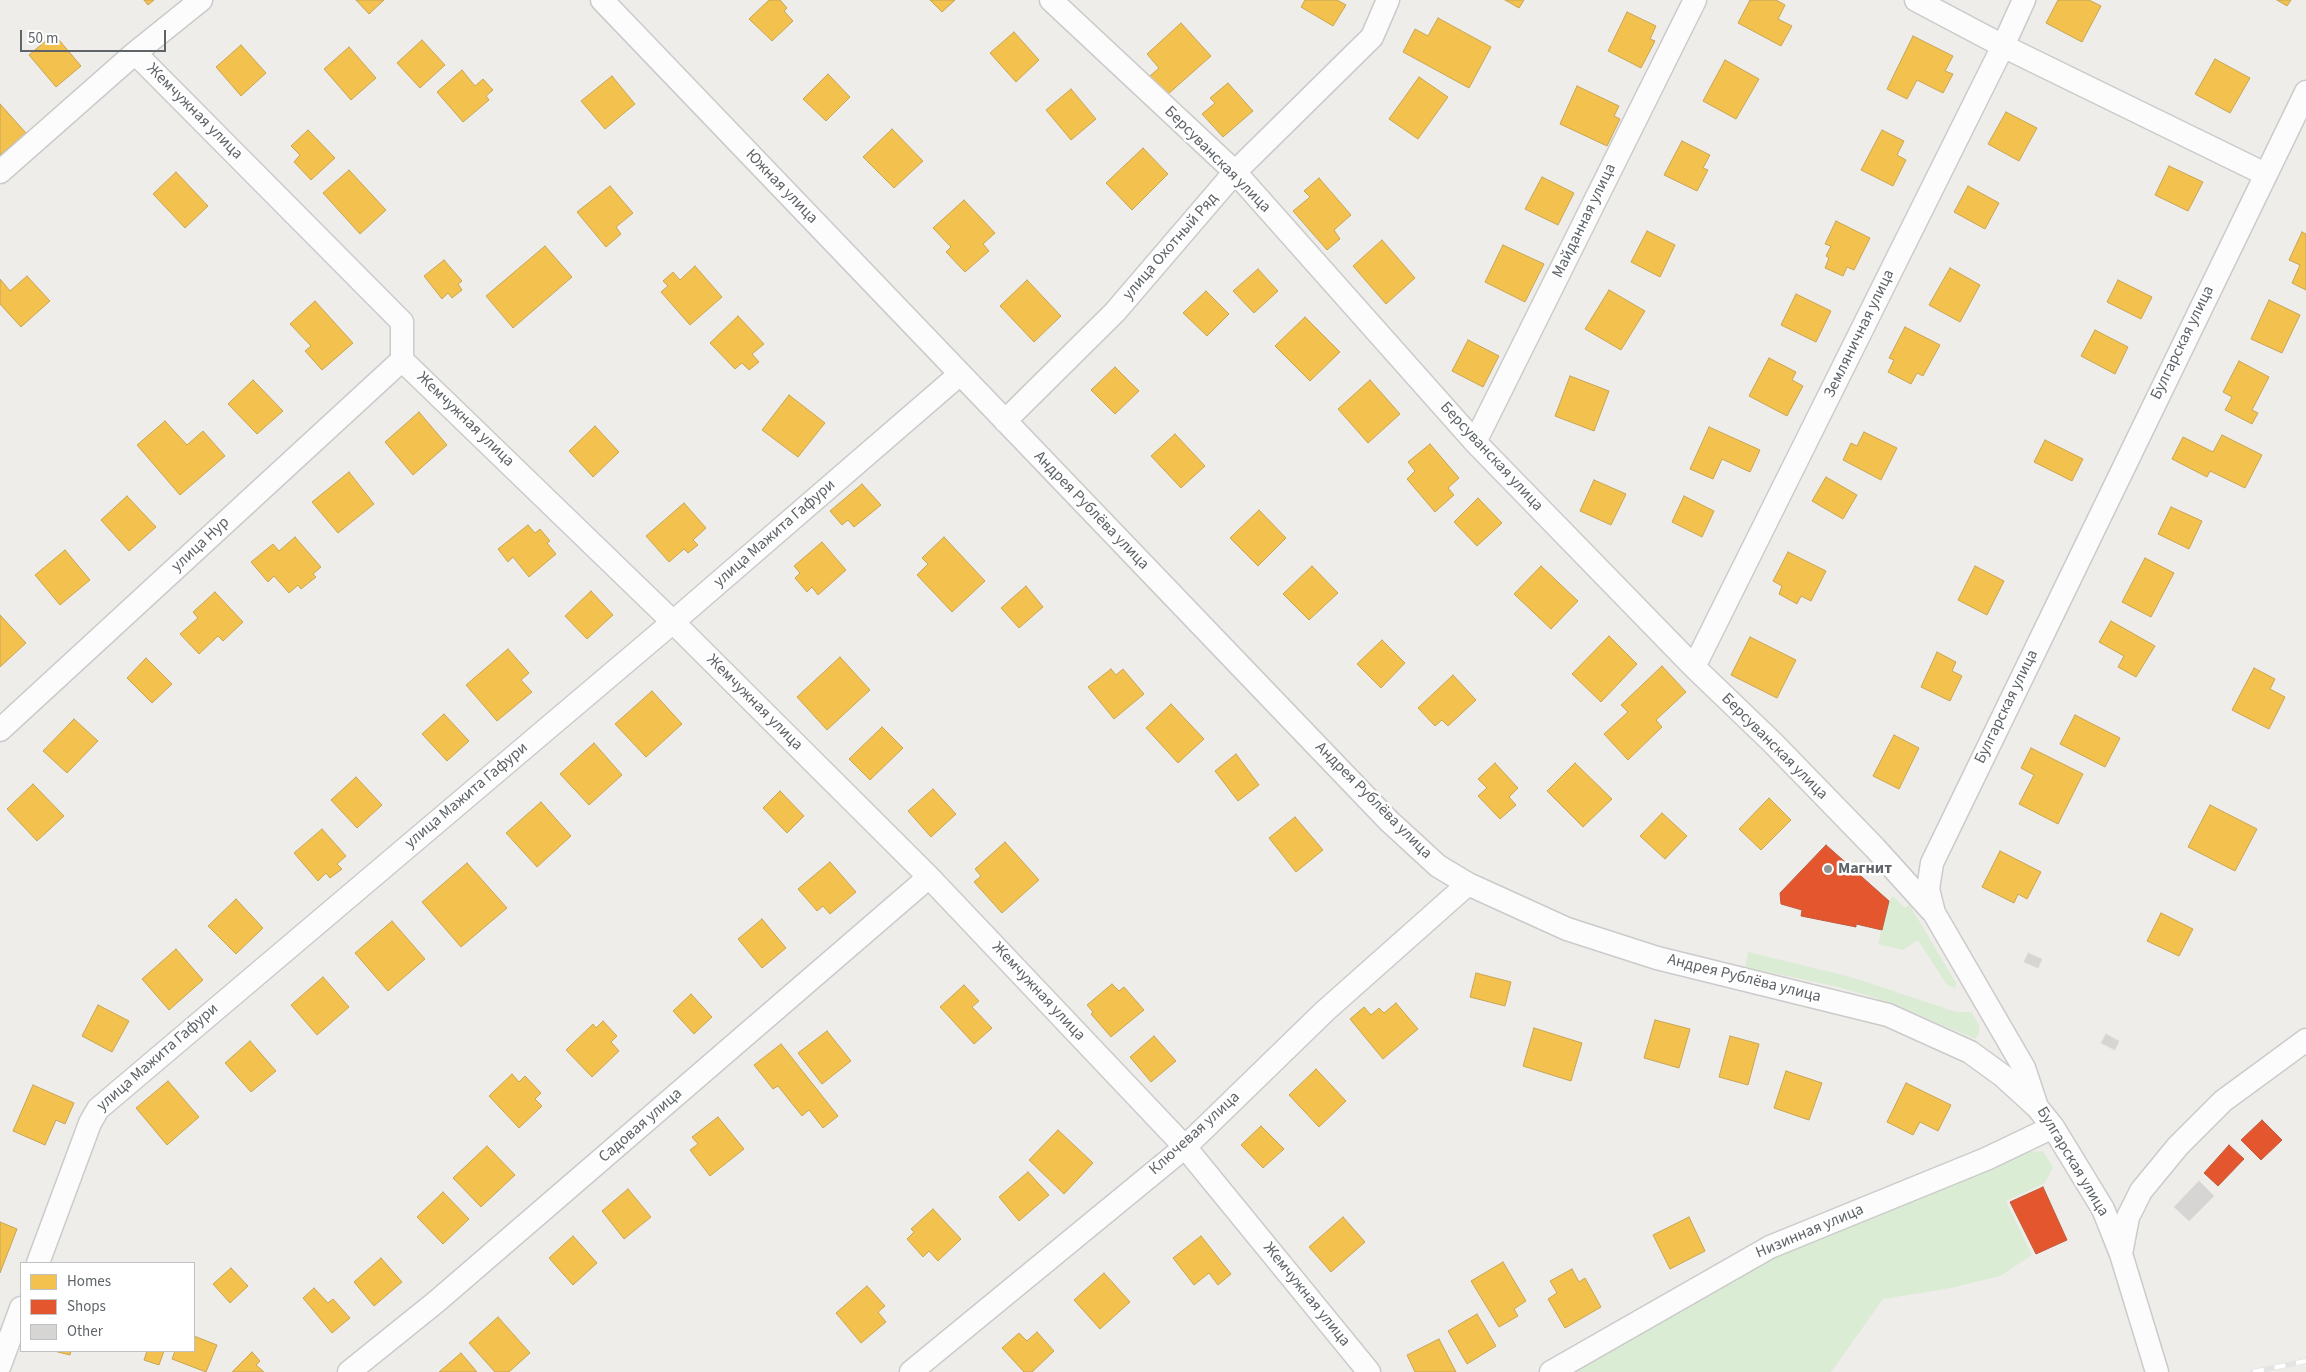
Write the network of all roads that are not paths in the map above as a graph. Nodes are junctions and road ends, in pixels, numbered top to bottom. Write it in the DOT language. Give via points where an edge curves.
graph roads {
  1 [pos="201,0"];
  2 [pos="602,0"];
  3 [pos="1051,0"];
  4 [pos="1388,0"];
  5 [pos="1695,0"];
  6 [pos="1916,0"];
  7 [pos="2024,0"];
  8 [pos="1073,9"];
  9 [pos="2003,46"];
  10 [pos="135,53"];
  11 [pos="2306,92"];
  12 [pos="0,172"];
  13 [pos="1234,172"];
  14 [pos="2265,174"];
  15 [pos="402,360"];
  16 [pos="960,374"];
  17 [pos="1005,421"];
  18 [pos="1475,442"];
  19 [pos="672,622"];
  20 [pos="1694,667"];
  21 [pos="0,730"];
  22 [pos="929,877"];
  23 [pos="1468,884"];
  24 [pos="1934,912"];
  25 [pos="2306,1040"];
  26 [pos="2037,1107"];
  27 [pos="2053,1127"];
  28 [pos="1185,1147"];
  29 [pos="2121,1254"];
  30 [pos="38,1262"];
  31 [pos="20,1311"];
  32 [pos="0,1365"];
  33 [pos="0,1370"];
  34 [pos="9,1372"];
  35 [pos="349,1372"];
  36 [pos="911,1372"];
  37 [pos="1369,1372"];
  38 [pos="1551,1372"];
  39 [pos="2157,1372"];
  1 -- 10 [label="street"];
  2 -- 16 [label="street, Южная улица"];
  3 -- 8 [label="street, Берсуванская улица"];
  4 -- 13 [label="street, улица Охотный Ряд" via="1372,36"];
  5 -- 18 [label="street, Майданная улица"];
  6 -- 9 [label="street"];
  7 -- 9 [label="street, Земляничная улица"];
  8 -- 13 [label="street, Берсуванская улица"];
  9 -- 14 [label="street"];
  9 -- 20 [label="street, Земляничная улица"];
  10 -- 12 [label="street"];
  10 -- 15 [label="street, Жемчужная улица" via="402,322"];
  11 -- 14 [label="street, Булгарская улица"];
  13 -- 17 [label="street, улица Охотный Ряд" via="1115,312"];
  13 -- 18 [label="street, Берсуванская улица"];
  14 -- 24 [label="street, Булгарская улица" via="1932,863 1928,888"];
  15 -- 19 [label="street, Жемчужная улица"];
  15 -- 21 [label="street, улица Нур"];
  16 -- 17 [label="street, Андрея Рублёва улица"];
  16 -- 19 [label="street, улица Мажита Гафури"];
  17 -- 23 [label="street, Андрея Рублёва улица" via="1389,821 1438,866"];
  18 -- 20 [label="street, Берсуванская улица"];
  19 -- 22 [label="street, Жемчужная улица"];
  19 -- 30 [label="street, улица Мажита Гафури" via="98,1109"];
  20 -- 24 [label="street, Берсуванская улица" via="1773,743"];
  22 -- 28 [label="street, Жемчужная улица"];
  22 -- 35 [label="street, Садовая улица" via="444,1296"];
  23 -- 26 [label="street, Андрея Рублёва улица" via="1567,929 1657,958 1888,1015 1970,1052"];
  23 -- 28 [label="street, Ключевая улица" via="1325,1011"];
  24 -- 26 [label="street, Булгарская улица" via="2024,1068"];
  25 -- 29 [label="street" via="2223,1101 2178,1146 2141,1191 2128,1216"];
  26 -- 27 [label="street, Булгарская улица"];
  27 -- 29 [label="street, Булгарская улица" via="2103,1209"];
  27 -- 38 [label="street, Низинная улица" via="1986,1159 1770,1247"];
  28 -- 36 [label="street, Ключевая улица"];
  28 -- 37 [label="street, Жемчужная улица"];
  29 -- 39 [label="street, Булгарская улица"];
  31 -- 32 [label="street"];
  33 -- 34 [label="street"];
}
